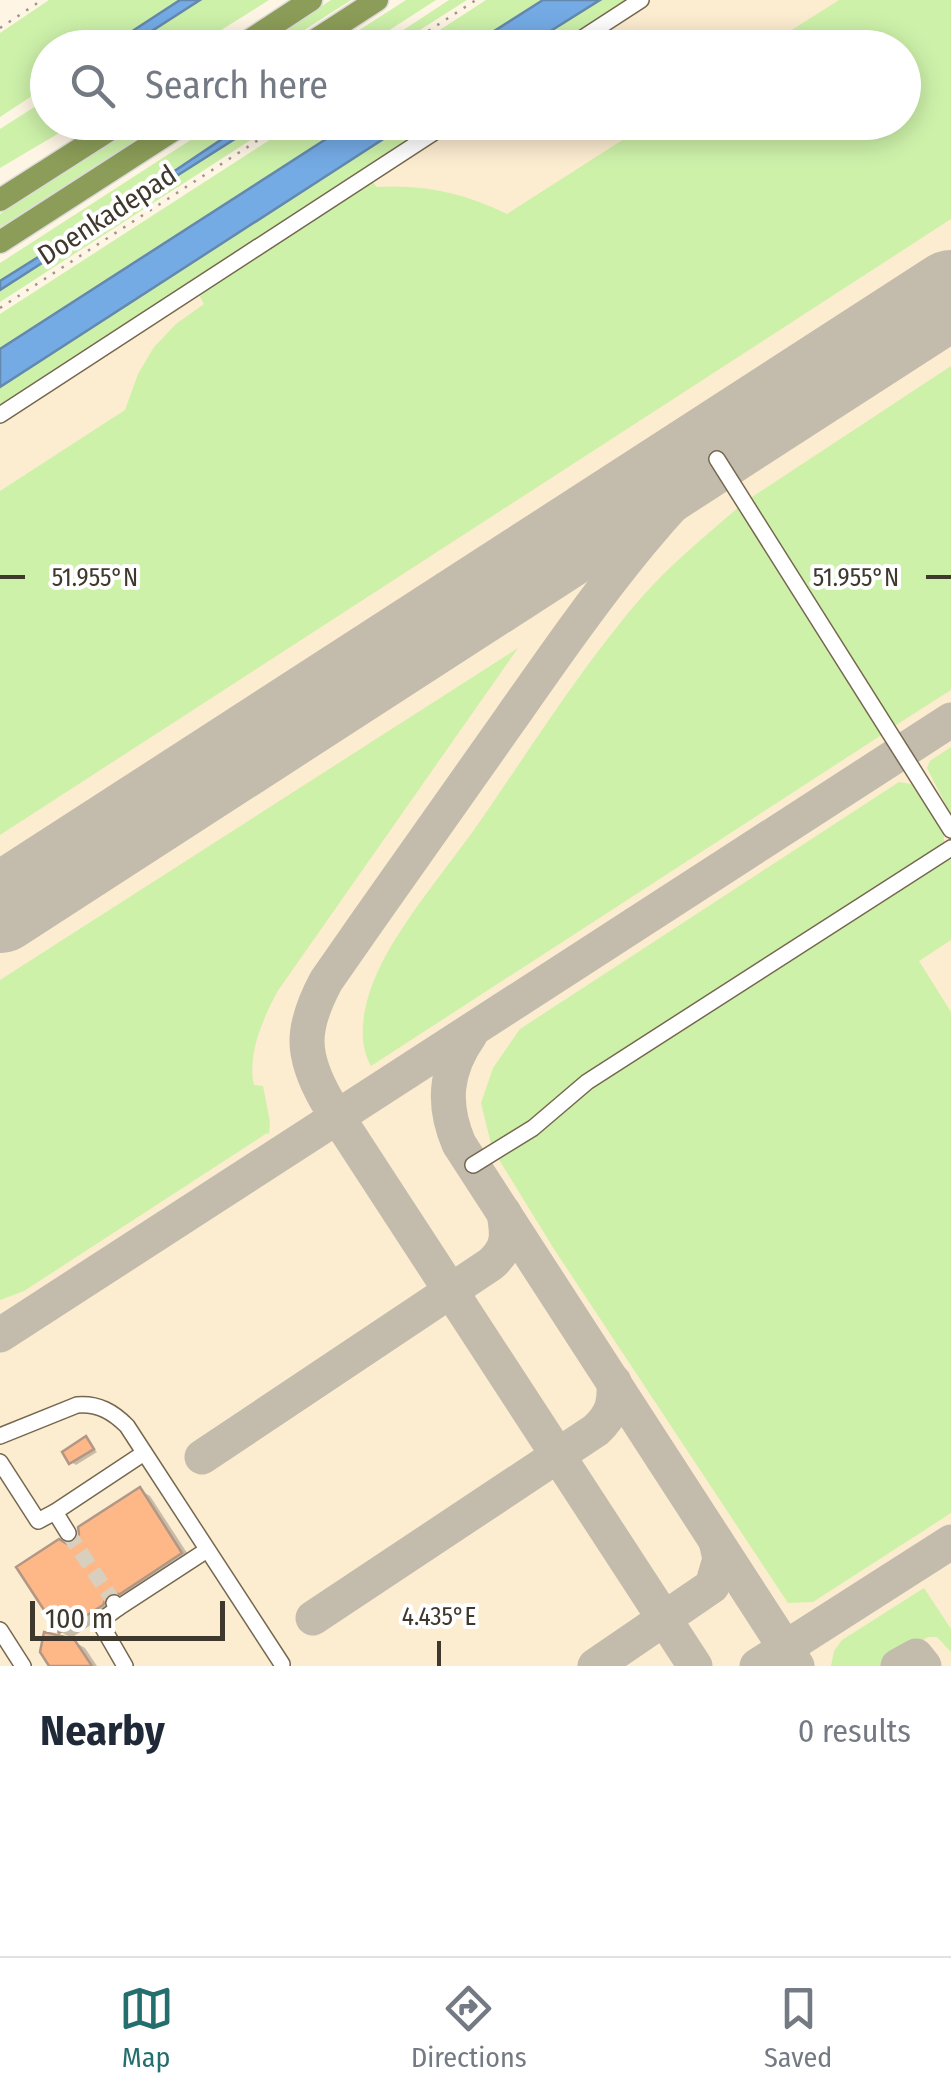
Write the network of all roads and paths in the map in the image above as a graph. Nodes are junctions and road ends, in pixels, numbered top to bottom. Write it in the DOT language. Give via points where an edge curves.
graph roads {
  1 [pos="42,0"];
  2 [pos="311,0"];
  3 [pos="376,0"];
  4 [pos="476,0"];
  5 [pos="641,0"];
  6 [pos="0,28"];
  7 [pos="265,30"];
  8 [pos="330,30"];
  9 [pos="430,30"];
  10 [pos="594,30"];
  11 [pos="94,140"];
  12 [pos="158,140"];
  13 [pos="258,140"];
  14 [pos="422,140"];
  15 [pos="0,200"];
  16 [pos="0,242"];
  17 [pos="0,308"];
  18 [pos="0,415"];
  19 [pos="717,460"];
  20 [pos="951,830"];
  21 [pos="951,848"];
  22 [pos="473,1165"];
  23 [pos="0,1436"];
  24 [pos="144,1452"];
  25 [pos="0,1462"];
  26 [pos="55,1512"];
  27 [pos="68,1533"];
  28 [pos="207,1550"];
  29 [pos="0,1630"];
  30 [pos="281,1665"];
  31 [pos="24,1666"];
  32 [pos="124,1666"];
  1 -- 6 [label="path"];
  2 -- 7 [label="highway"];
  3 -- 8 [label="highway"];
  4 -- 9 [label="path"];
  5 -- 10 [label="street"];
  11 -- 15 [label="highway"];
  12 -- 16 [label="highway"];
  13 -- 17 [label="path, Doenkadepad"];
  14 -- 18 [label="street"];
  19 -- 20 [label="street"];
  21 -- 22 [label="street" via="587,1082 533,1128"];
  23 -- 24 [label="street" via="89,1404 118,1416"];
  24 -- 26 [label="street"];
  24 -- 28 [label="street"];
  25 -- 26 [label="street" via="38,1521"];
  26 -- 27 [label="street"];
  28 -- 30 [label="street"];
  28 -- 32 [label="street" via="115,1604 104,1619"];
  29 -- 31 [label="street"];
}
